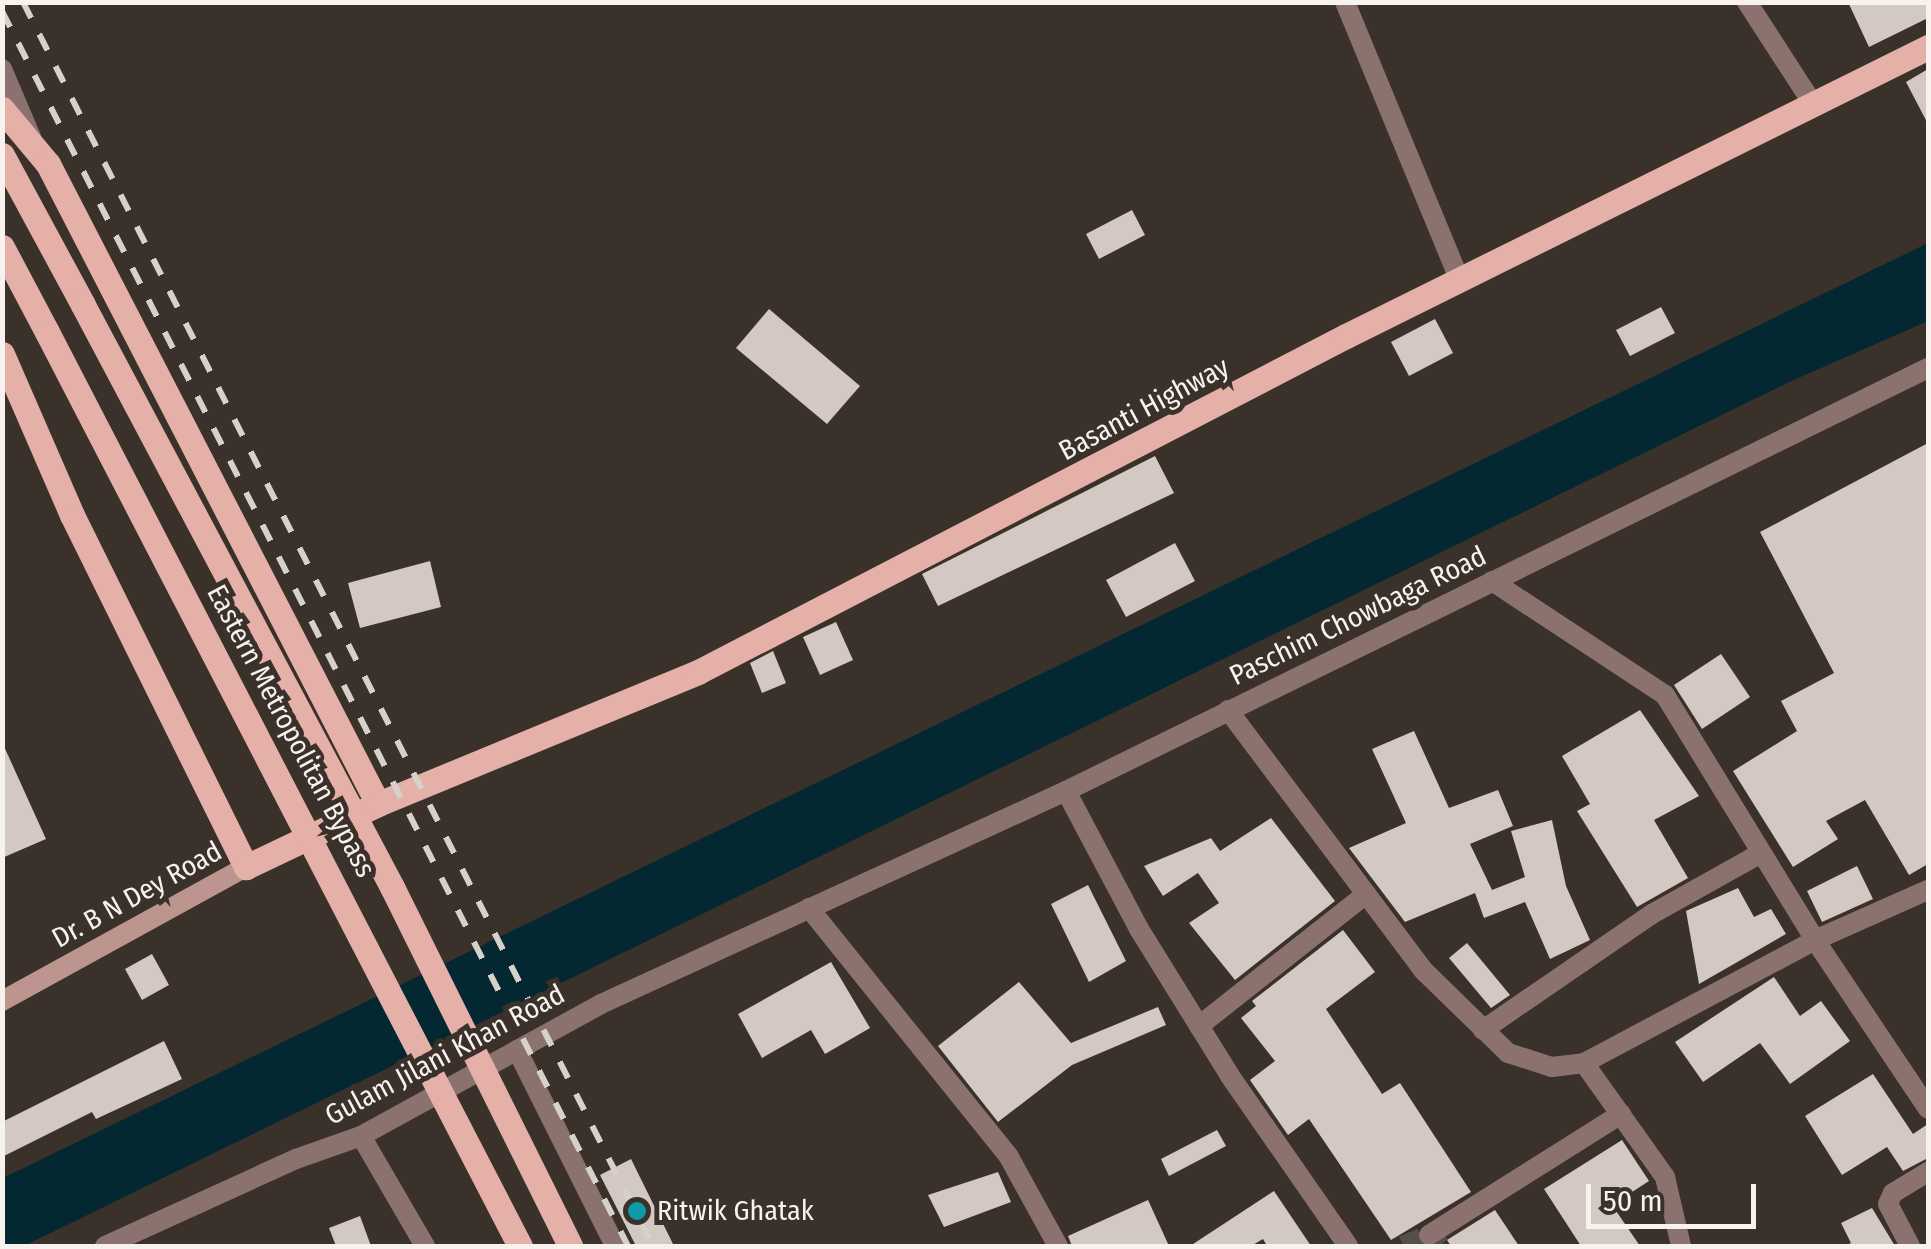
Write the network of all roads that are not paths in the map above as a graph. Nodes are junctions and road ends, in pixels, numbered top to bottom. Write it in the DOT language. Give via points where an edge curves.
graph roads {
  1 [pos="1345,2"];
  2 [pos="1747,2"];
  3 [pos="1928,48"];
  4 [pos="2,70"];
  5 [pos="1814,104"];
  6 [pos="2,108"];
  7 [pos="32,140"];
  8 [pos="2,155"];
  9 [pos="2,247"];
  10 [pos="1460,279"];
  11 [pos="2,354"];
  12 [pos="1928,368"];
  13 [pos="1492,581"];
  14 [pos="1228,710"];
  15 [pos="1066,791"];
  16 [pos="378,804"];
  17 [pos="1762,853"];
  18 [pos="246,867"];
  19 [pos="1928,890"];
  20 [pos="1366,894"];
  21 [pos="809,908"];
  22 [pos="1815,940"];
  23 [pos="2,1001"];
  24 [pos="1199,1026"];
  25 [pos="1483,1030"];
  26 [pos="517,1050"];
  27 [pos="1584,1063"];
  28 [pos="1928,1109"];
  29 [pos="1622,1114"];
  30 [pos="360,1136"];
  31 [pos="1928,1172"];
  32 [pos="1430,1235"];
  33 [pos="105,1246"];
  34 [pos="425,1246"];
  35 [pos="520,1246"];
  36 [pos="570,1246"];
  37 [pos="615,1246"];
  38 [pos="1058,1246"];
  39 [pos="1348,1246"];
  40 [pos="1680,1246"];
  41 [pos="1910,1246"];
  1 -- 10 [label="street"];
  2 -- 5 [label="street"];
  3 -- 5 [label="main road, Basanti Highway"];
  4 -- 7 [label="street"];
  5 -- 10 [label="main road, Basanti Highway"];
  6 -- 7 [label="main road"];
  7 -- 16 [label="main road"];
  8 -- 36 [label="main road, bridge" via="392,887"];
  9 -- 35 [label="main road, Eastern Metropolitan Bypass, bridge"];
  10 -- 16 [label="main road, Basanti Highway" via="698,672"];
  11 -- 18 [label="main road" via="72,516"];
  12 -- 13 [label="street, Paschim Chowbaga Road"];
  13 -- 14 [label="street, Paschim Chowbaga Road"];
  13 -- 17 [label="street" via="1665,695"];
  14 -- 15 [label="street, Paschim Chowbaga Road"];
  14 -- 20 [label="street"];
  15 -- 21 [label="street, Paschim Chowbaga Road"];
  15 -- 24 [label="street"];
  16 -- 18 [label="main road, Basanti Highway"];
  17 -- 22 [label="street"];
  17 -- 25 [label="street" via="1652,914"];
  18 -- 23 [label="main road, Dr. B N Dey Road"];
  19 -- 22 [label="street"];
  20 -- 24 [label="street"];
  20 -- 25 [label="street" via="1423,970"];
  21 -- 26 [label="street, Gulam Jilani Khan Road"];
  21 -- 38 [label="street" via="1009,1157"];
  22 -- 27 [label="street"];
  22 -- 28 [label="street"];
  24 -- 39 [label="street"];
  25 -- 27 [label="street" via="1525,1060 1552,1067"];
  26 -- 30 [label="street, Gulam Jilani Khan Road"];
  26 -- 37 [label="street"];
  27 -- 29 [label="street"];
  29 -- 32 [label="street"];
  29 -- 40 [label="street" via="1665,1177"];
  30 -- 33 [label="street, Gulam Jilani Khan Road" via="296,1158"];
  30 -- 34 [label="street"];
  31 -- 41 [label="street" via="1892,1193 1888,1204"];
}
